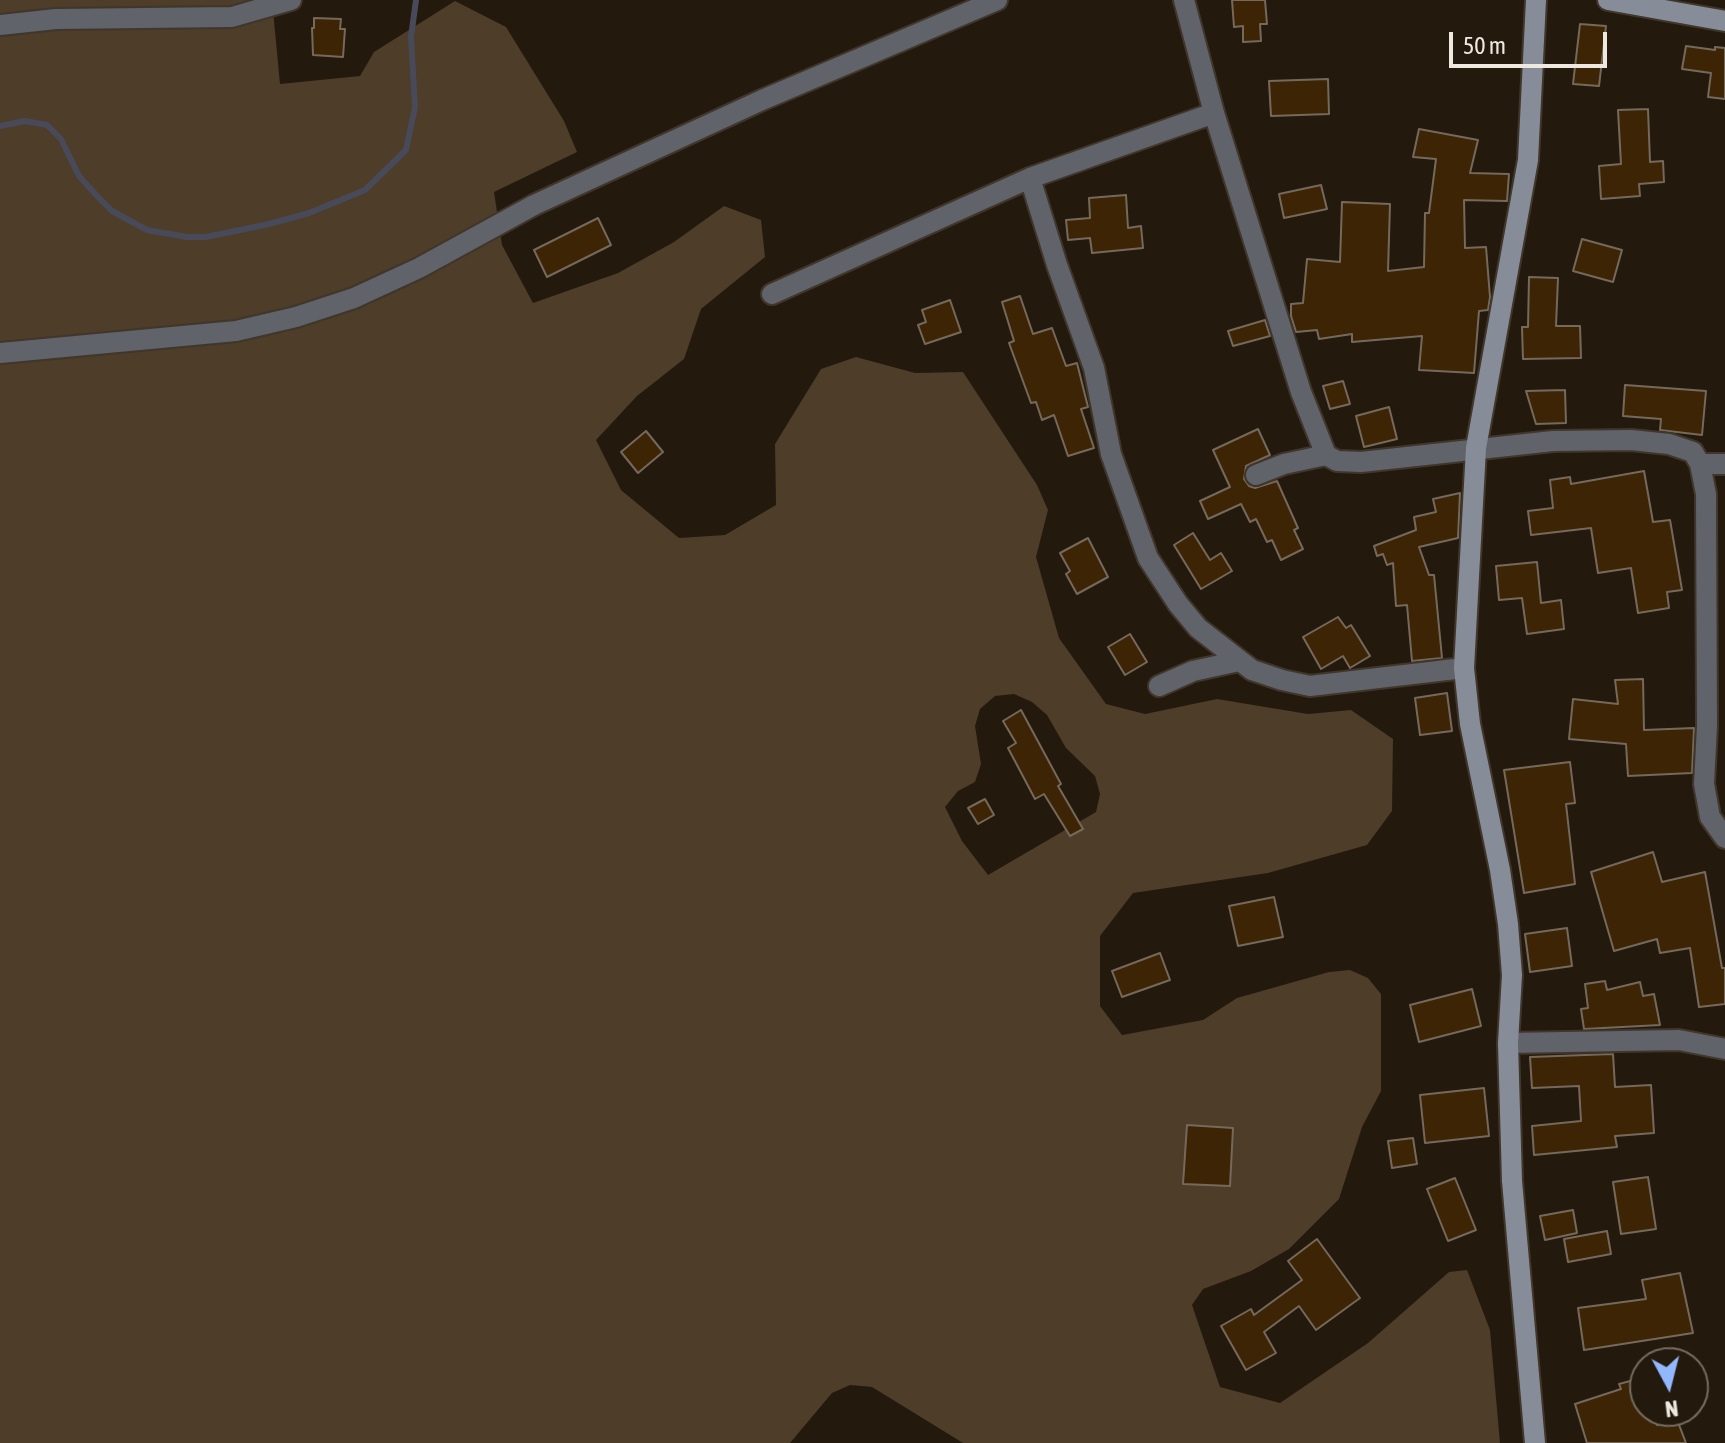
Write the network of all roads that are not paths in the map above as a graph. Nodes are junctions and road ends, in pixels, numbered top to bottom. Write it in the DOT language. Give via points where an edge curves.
graph roads {
  1 [pos="291,0"];
  2 [pos="997,0"];
  3 [pos="1184,0"];
  4 [pos="1536,0"];
  5 [pos="1608,0"];
  6 [pos="1725,21"];
  7 [pos="0,25"];
  8 [pos="1214,113"];
  9 [pos="1030,178"];
  10 [pos="772,294"];
  11 [pos="0,353"];
  12 [pos="1476,448"];
  13 [pos="1315,457"];
  14 [pos="1700,464"];
  15 [pos="1725,464"];
  16 [pos="1256,475"];
  17 [pos="1239,661"];
  18 [pos="1464,668"];
  19 [pos="1159,686"];
  20 [pos="1725,838"];
  21 [pos="1508,1043"];
  22 [pos="1725,1049"];
  23 [pos="1535,1443"];
  1 -- 7 [label="street" via="232,17 56,19"];
  2 -- 11 [label="street" via="549,198 354,298 236,331"];
  3 -- 8 [label="street"];
  4 -- 12 [label="street" via="1528,160"];
  5 -- 6 [label="street"];
  8 -- 9 [label="street"];
  8 -- 13 [label="street" via="1301,392"];
  9 -- 10 [label="street"];
  9 -- 17 [label="street" via="1094,368 1111,454 1148,558 1198,628"];
  12 -- 13 [label="street" via="1361,462"];
  12 -- 14 [label="street" via="1631,440 1693,452"];
  12 -- 18 [label="street"];
  13 -- 16 [label="street"];
  14 -- 15 [label="street"];
  14 -- 20 [label="street" via="1706,494 1704,791 1715,826"];
  17 -- 18 [label="street" via="1252,670 1310,686"];
  17 -- 19 [label="street" via="1193,671"];
  18 -- 21 [label="street" via="1508,924"];
  21 -- 22 [label="street" via="1679,1040"];
  21 -- 23 [label="street" via="1512,1181"];
}
